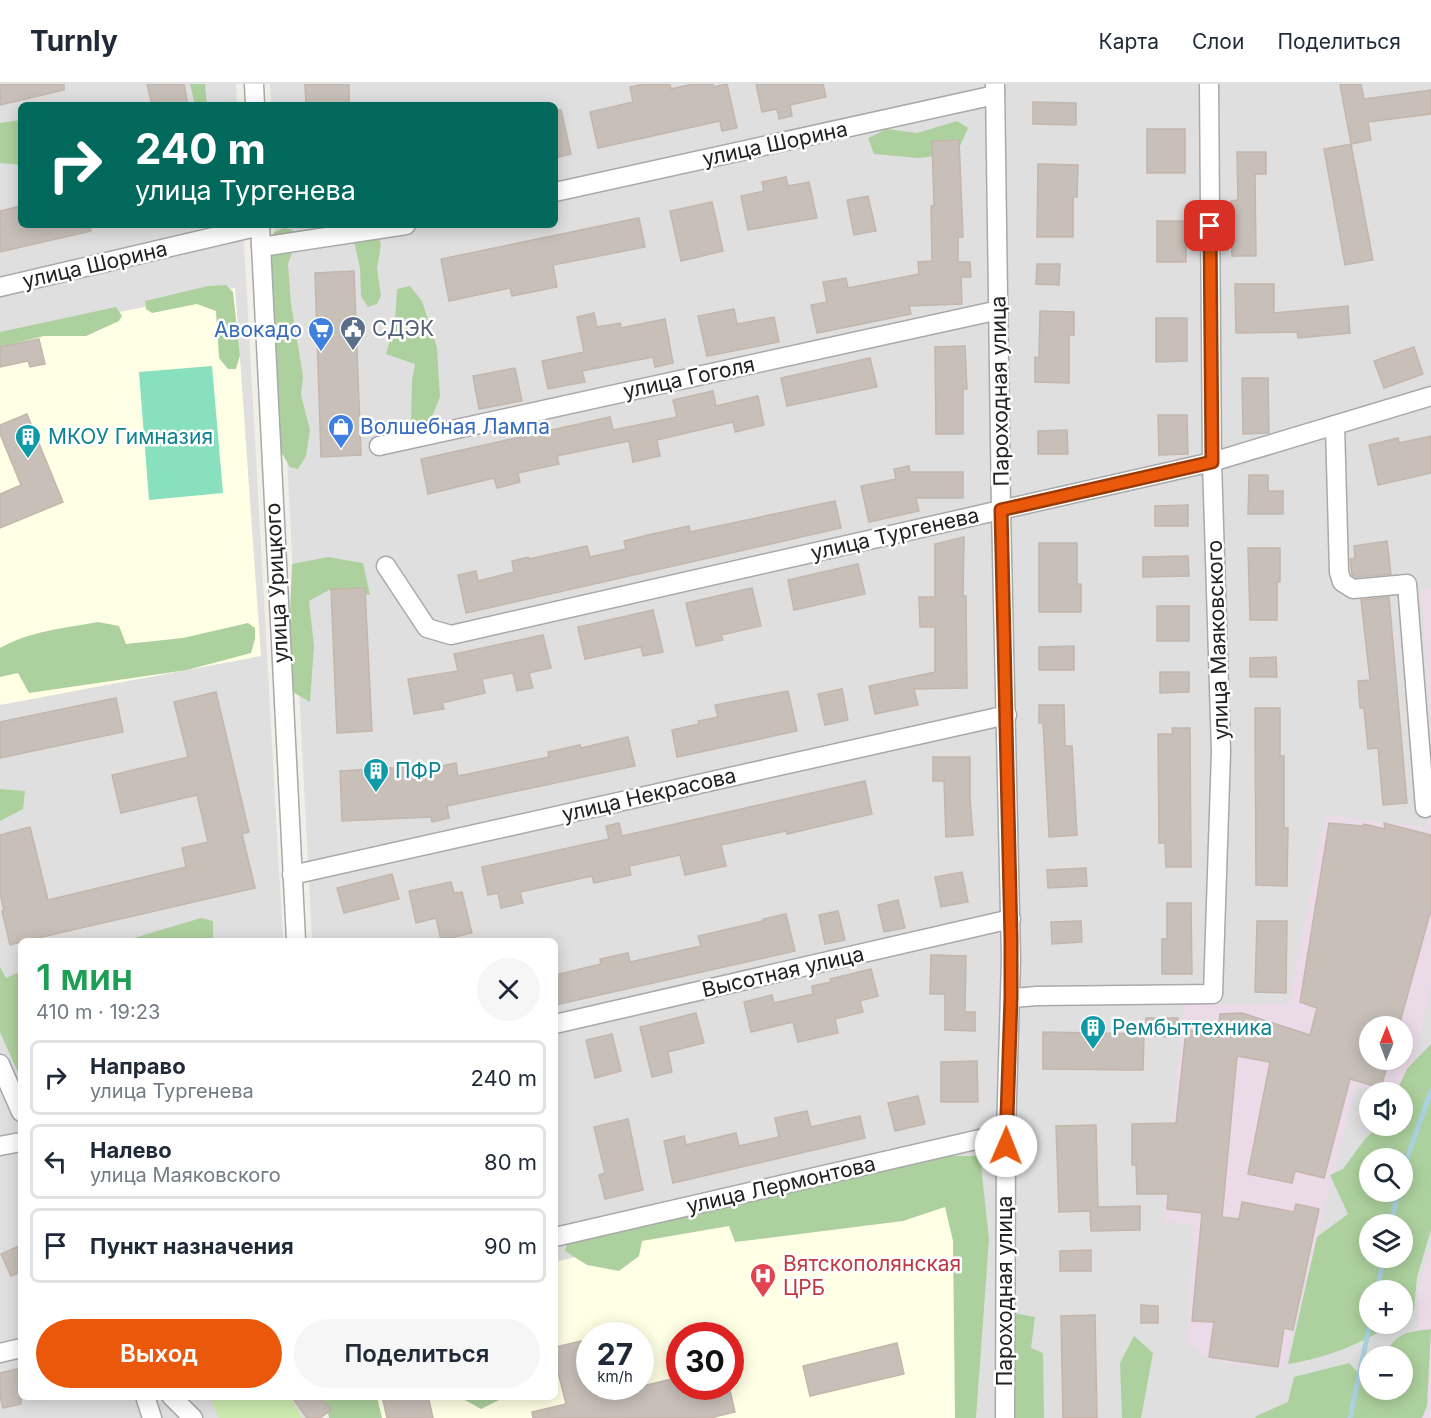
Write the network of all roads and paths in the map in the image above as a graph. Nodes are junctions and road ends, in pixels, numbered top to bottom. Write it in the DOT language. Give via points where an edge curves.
graph roads {
  1 [pos="254,84"];
  2 [pos="1209,84"];
  3 [pos="995,90"];
  4 [pos="255,102"];
  5 [pos="558,191"];
  6 [pos="247,228"];
  7 [pos="260,228"];
  8 [pos="386,228"];
  9 [pos="261,247"];
  10 [pos="0,287"];
  11 [pos="999,310"];
  12 [pos="1431,396"];
  13 [pos="1335,425"];
  14 [pos="379,446"];
  15 [pos="1212,462"];
  16 [pos="1001,510"];
  17 [pos="386,566"];
  18 [pos="1007,715"];
  19 [pos="1425,808"];
  20 [pos="292,875"];
  21 [pos="1011,919"];
  22 [pos="296,938"];
  23 [pos="1011,998"];
  24 [pos="558,1023"];
  25 [pos="0,1064"];
  26 [pos="18,1105"];
  27 [pos="1006,1133"];
  28 [pos="18,1143"];
  29 [pos="0,1146"];
  30 [pos="558,1236"];
  31 [pos="18,1349"];
  32 [pos="0,1353"];
  33 [pos="146,1400"];
  34 [pos="175,1400"];
  35 [pos="188,1400"];
  36 [pos="191,1417"];
  37 [pos="152,1418"];
  38 [pos="1005,1418"];
  1 -- 4 [label="street"];
  2 -- 15 [label="street, улица Маяковского"];
  3 -- 5 [label="street, улица Шорина"];
  3 -- 11 [label="street, Пароходная улица"];
  6 -- 10 [label="street, улица Шорина"];
  7 -- 9 [label="street, улица Урицкого"];
  8 -- 9 [label="street"];
  9 -- 20 [label="street, улица Урицкого"];
  11 -- 14 [label="street, улица Гоголя"];
  11 -- 16 [label="street, Пароходная улица"];
  12 -- 13 [label="street, улица Тургенева"];
  13 -- 15 [label="street, улица Тургенева"];
  13 -- 19 [label="street" via="1342,582 1353,589 1407,584"];
  15 -- 16 [label="street, улица Тургенева"];
  15 -- 23 [label="street, улица Маяковского" via="1221,752 1213,994"];
  16 -- 17 [label="street, улица Тургенева" via="451,635 427,628"];
  16 -- 18 [label="street, Пароходная улица"];
  18 -- 20 [label="street, улица Некрасова"];
  18 -- 21 [label="street, Пароходная улица"];
  20 -- 22 [label="street, улица Урицкого"];
  21 -- 23 [label="street, Пароходная улица"];
  21 -- 24 [label="street, Высотная улица"];
  23 -- 27 [label="street, Пароходная улица"];
  25 -- 26 [label="street"];
  27 -- 30 [label="street, улица Лермонтова"];
  27 -- 38 [label="street, Пароходная улица"];
  28 -- 29 [label="street"];
  31 -- 32 [label="street"];
  33 -- 37 [label="street"];
  34 -- 36 [label="street"];
  35 -- 36 [label="street"];
}
